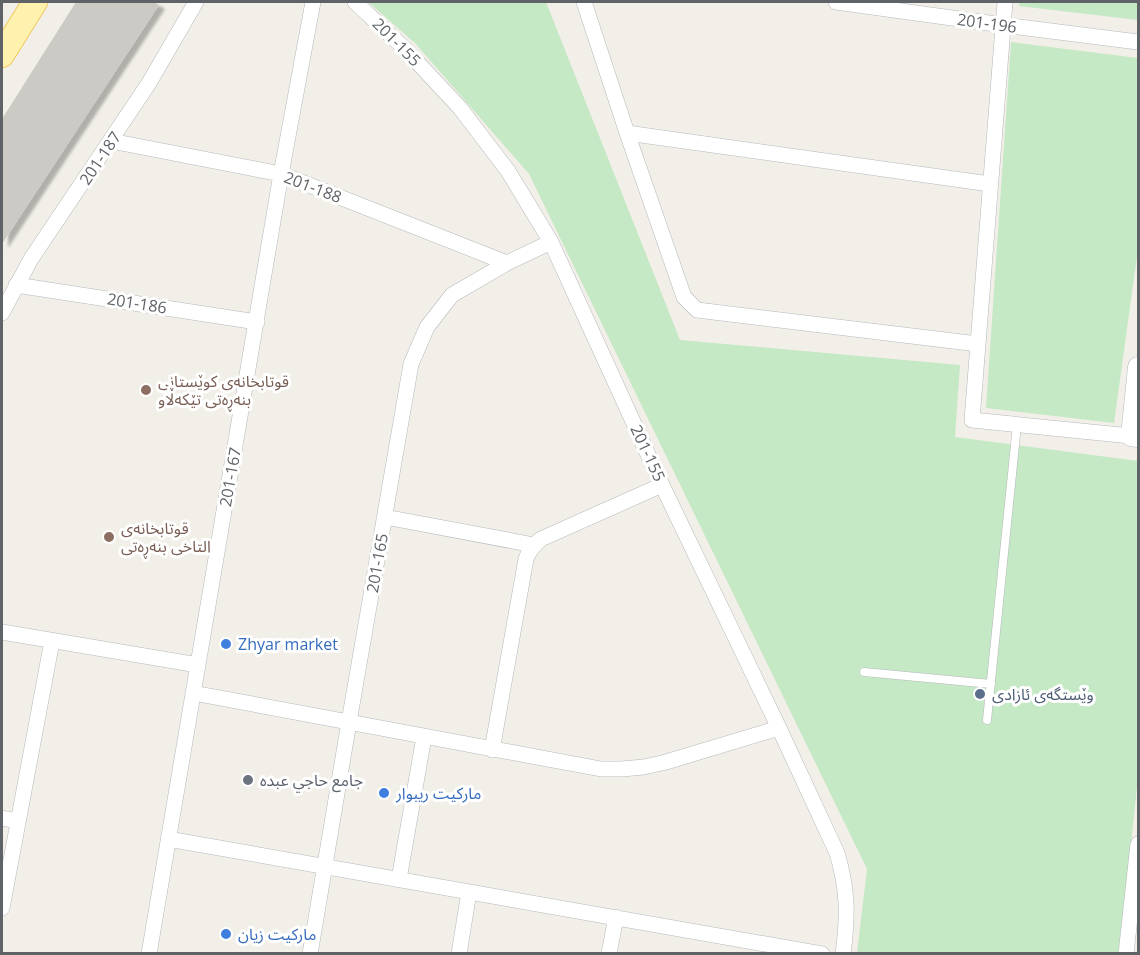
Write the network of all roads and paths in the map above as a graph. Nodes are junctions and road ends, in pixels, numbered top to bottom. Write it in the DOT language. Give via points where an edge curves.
graph roads {
  1 [pos="35,2"];
  2 [pos="196,2"];
  3 [pos="313,2"];
  4 [pos="355,2"];
  5 [pos="584,2"];
  6 [pos="836,2"];
  7 [pos="1005,2"];
  8 [pos="1003,25"];
  9 [pos="1138,42"];
  10 [pos="2,55"];
  11 [pos="627,133"];
  12 [pos="111,141"];
  13 [pos="281,174"];
  14 [pos="990,184"];
  15 [pos="551,242"];
  16 [pos="507,263"];
  17 [pos="16,285"];
  18 [pos="2,313"];
  19 [pos="257,322"];
  20 [pos="978,344"];
  21 [pos="1138,367"];
  22 [pos="1017,425"];
  23 [pos="1135,437"];
  24 [pos="662,484"];
  25 [pos="385,517"];
  26 [pos="534,545"];
  27 [pos="2,632"];
  28 [pos="52,641"];
  29 [pos="198,665"];
  30 [pos="864,672"];
  31 [pos="991,684"];
  32 [pos="193,693"];
  33 [pos="987,720"];
  34 [pos="349,722"];
  35 [pos="780,728"];
  36 [pos="424,737"];
  37 [pos="492,750"];
  38 [pos="2,818"];
  39 [pos="17,821"];
  40 [pos="168,839"];
  41 [pos="1138,844"];
  42 [pos="325,867"];
  43 [pos="399,879"];
  44 [pos="469,892"];
  45 [pos="2,908"];
  46 [pos="616,917"];
  47 [pos="149,954"];
  48 [pos="310,954"];
  49 [pos="459,954"];
  50 [pos="609,954"];
  51 [pos="822,954"];
  52 [pos="843,954"];
  53 [pos="1126,954"];
  1 -- 10 [label="main road"];
  2 -- 12 [label="street, 201-187"];
  3 -- 13 [label="street, 201-167"];
  4 -- 15 [label="street, 201-155" via="460,108 508,171"];
  5 -- 11 [label="street"];
  6 -- 8 [label="street, 201-196"];
  7 -- 8 [label="street"];
  8 -- 9 [label="street, 201-196"];
  8 -- 14 [label="street"];
  11 -- 14 [label="street"];
  11 -- 20 [label="street" via="684,297 698,310"];
  12 -- 13 [label="street, 201-188"];
  12 -- 17 [label="street, 201-187"];
  13 -- 16 [label="street, 201-188"];
  13 -- 19 [label="street, 201-167"];
  14 -- 20 [label="street"];
  15 -- 16 [label="street, 201-165"];
  15 -- 24 [label="street, 201-155"];
  16 -- 25 [label="street, 201-165" via="452,295 427,327 411,364"];
  17 -- 18 [label="street, 201-187"];
  17 -- 19 [label="street, 201-186"];
  19 -- 29 [label="street, 201-167"];
  20 -- 22 [label="street" via="972,420"];
  21 -- 23 [label="street"];
  22 -- 23 [label="street"];
  22 -- 31 [label="lane"];
  24 -- 26 [label="street"];
  24 -- 35 [label="street, 201-155"];
  25 -- 26 [label="street"];
  25 -- 34 [label="street, 201-165"];
  26 -- 37 [label="street" via="526,559"];
  27 -- 28 [label="street"];
  28 -- 29 [label="street"];
  28 -- 39 [label="street"];
  29 -- 32 [label="street, 201-167"];
  30 -- 31 [label="lane"];
  31 -- 33 [label="lane"];
  32 -- 34 [label="street"];
  32 -- 40 [label="street, 201-167"];
  34 -- 36 [label="street"];
  34 -- 42 [label="street, 201-165"];
  35 -- 37 [label="street" via="666,762 622,769"];
  35 -- 52 [label="street, 201-155" via="843,873 847,894"];
  36 -- 37 [label="street"];
  36 -- 43 [label="street"];
  38 -- 39 [label="street"];
  39 -- 45 [label="street"];
  40 -- 42 [label="street"];
  40 -- 47 [label="street, 201-167"];
  41 -- 53 [label="street"];
  42 -- 43 [label="street"];
  42 -- 48 [label="street, 201-165"];
  43 -- 44 [label="street"];
  44 -- 46 [label="street"];
  44 -- 49 [label="street"];
  46 -- 50 [label="street"];
  46 -- 51 [label="street"];
}
